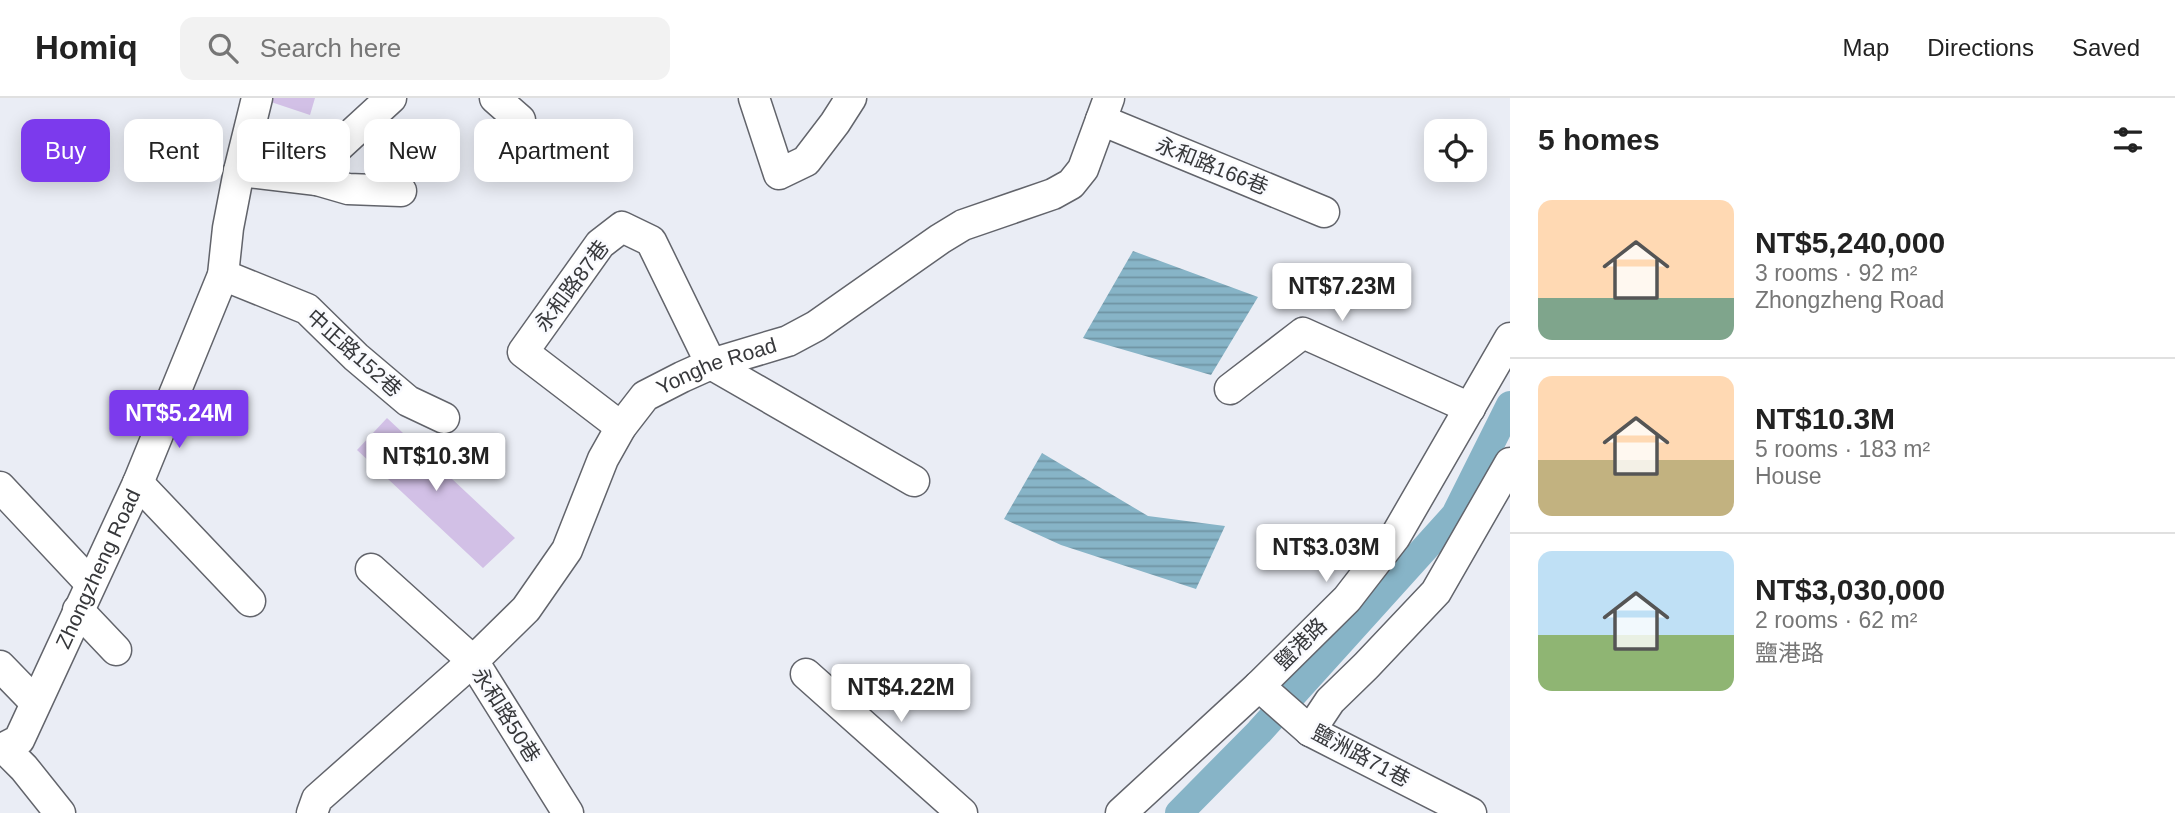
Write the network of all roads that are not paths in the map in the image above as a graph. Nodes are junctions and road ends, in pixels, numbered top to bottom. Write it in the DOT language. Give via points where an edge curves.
graph roads {
  1 [pos="257,98"];
  2 [pos="391,98"];
  3 [pos="495,98"];
  4 [pos="754,98"];
  5 [pos="851,98"];
  6 [pos="1105,109"];
  7 [pos="252,119"];
  8 [pos="519,119"];
  9 [pos="350,136"];
  10 [pos="237,181"];
  11 [pos="324,182"];
  12 [pos="401,191"];
  13 [pos="1324,212"];
  14 [pos="222,275"];
  15 [pos="1510,338"];
  16 [pos="711,364"];
  17 [pos="1230,389"];
  18 [pos="1469,408"];
  19 [pos="444,418"];
  20 [pos="621,428"];
  21 [pos="1510,463"];
  22 [pos="914,481"];
  23 [pos="138,483"];
  24 [pos="0,487"];
  25 [pos="1499,505"];
  26 [pos="371,569"];
  27 [pos="90,583"];
  28 [pos="250,601"];
  29 [pos="78,610"];
  30 [pos="116,650"];
  31 [pos="472,661"];
  32 [pos="0,666"];
  33 [pos="806,674"];
  34 [pos="1259,686"];
  35 [pos="35,702"];
  36 [pos="1310,731"];
  37 [pos="2,749"];
  38 [pos="60,813"];
  39 [pos="312,813"];
  40 [pos="568,813"];
  41 [pos="962,813"];
  42 [pos="1121,813"];
  43 [pos="1471,813"];
  1 -- 7 [label="street, Zhongzheng Road"];
  2 -- 9 [label="street"];
  3 -- 8 [label="street"];
  4 -- 5 [label="street" via="779,174 806,161"];
  6 -- 13 [label="street, 永和路166巷"];
  6 -- 16 [label="street, Yonghe Road" via="1083,169 1071,184 963,225 788,341"];
  10 -- 14 [label="street, Zhongzheng Road"];
  11 -- 12 [label="street" via="348,189"];
  14 -- 19 [label="street, 中正路152巷" via="307,309 408,401"];
  14 -- 23 [label="street, Zhongzheng Road"];
  15 -- 18 [label="street, 鹽港路"];
  16 -- 20 [label="street, Yonghe Road" via="645,396"];
  16 -- 20 [label="street, 永和路87巷" via="651,241 622,227 600,243 523,352"];
  16 -- 22 [label="street"];
  17 -- 18 [label="street" via="1303,333"];
  18 -- 34 [label="street, 鹽港路" via="1395,537 1347,599"];
  20 -- 31 [label="street, Yonghe Road" via="603,459 567,550 526,609"];
  21 -- 25 [label="street"];
  23 -- 27 [label="street, Zhongzheng Road"];
  23 -- 28 [label="street"];
  24 -- 27 [label="street"];
  25 -- 36 [label="street" via="1436,592 1330,701"];
  26 -- 31 [label="street, 永和路50巷"];
  27 -- 29 [label="street, Zhongzheng Road"];
  29 -- 30 [label="street"];
  29 -- 35 [label="street, Zhongzheng Road"];
  31 -- 39 [label="street, Yonghe Road" via="317,799"];
  31 -- 40 [label="street, 永和路50巷"];
  32 -- 35 [label="street"];
  33 -- 41 [label="street"];
  34 -- 36 [label="street, 鹽洲路71巷"];
  34 -- 42 [label="street, 鹽港路"];
  35 -- 37 [label="street, Zhongzheng Road" via="19,740"];
  36 -- 43 [label="street, 鹽洲路71巷"];
  37 -- 38 [label="street" via="24,768"];
}
